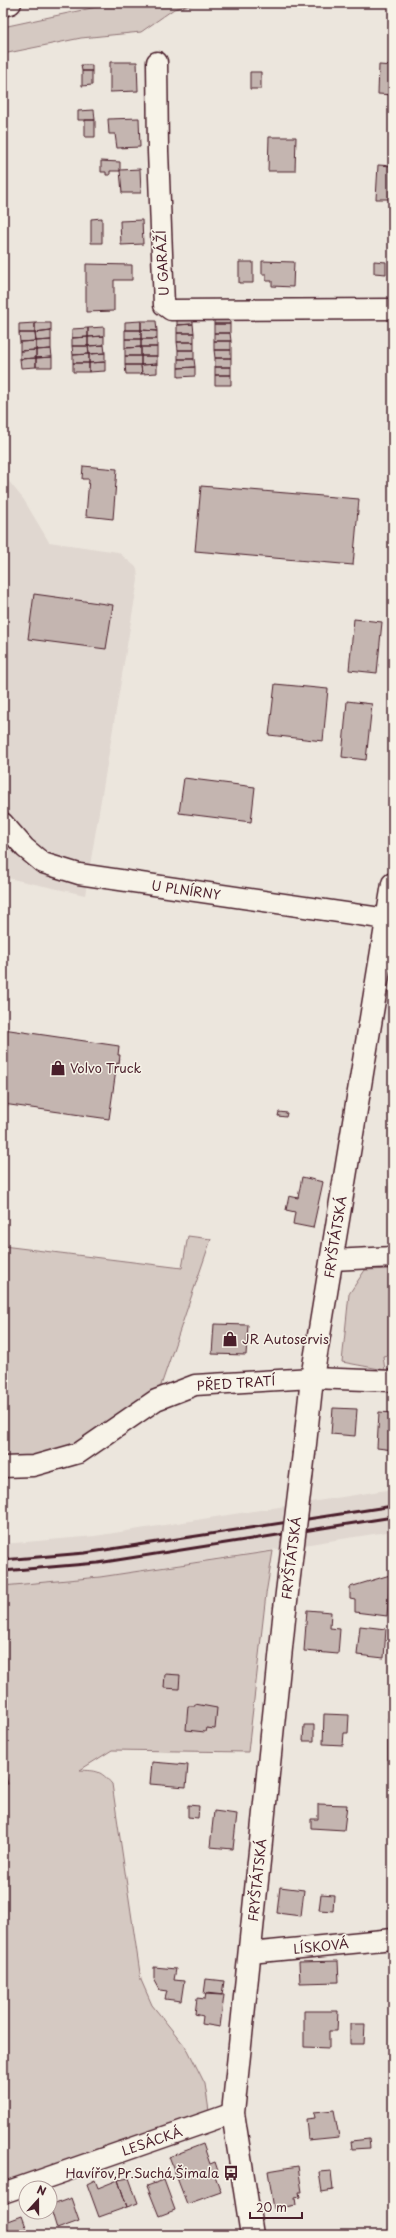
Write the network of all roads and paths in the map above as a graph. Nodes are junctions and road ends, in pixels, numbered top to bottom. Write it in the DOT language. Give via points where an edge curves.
graph roads {
  1 [pos="10,3"];
  2 [pos="3,4"];
  3 [pos="157,62"];
  4 [pos="393,309"];
  5 [pos="3,823"];
  6 [pos="393,884"];
  7 [pos="387,919"];
  8 [pos="393,1257"];
  9 [pos="332,1260"];
  10 [pos="312,1378"];
  11 [pos="393,1381"];
  12 [pos="3,1467"];
  13 [pos="393,1939"];
  14 [pos="250,1953"];
  15 [pos="234,2113"];
  16 [pos="3,2193"];
  17 [pos="252,2235"];
  1 -- 2 [label="street"];
  3 -- 4 [label="street, U GARÁŽÍ" via="164,305 171,310"];
  5 -- 7 [label="street, U PLNÍRNY" via="25,848 44,863 79,874"];
  6 -- 7 [label="street, FRYŠTÁTSKÁ"];
  7 -- 9 [label="street, FRYŠTÁTSKÁ"];
  8 -- 9 [label="street"];
  9 -- 10 [label="street, FRYŠTÁTSKÁ"];
  10 -- 11 [label="street, PŘED TRATÍ"];
  10 -- 12 [label="street, PŘED TRATÍ" via="195,1385 156,1400 79,1453 33,1466"];
  10 -- 14 [label="street, FRYŠTÁTSKÁ, bridge" via="285,1609"];
  13 -- 14 [label="street, LÍSKOVÁ"];
  14 -- 15 [label="street, FRYŠTÁTSKÁ"];
  15 -- 16 [label="street, LESÁCKÁ"];
  15 -- 17 [label="street, FRYŠTÁTSKÁ"];
}
